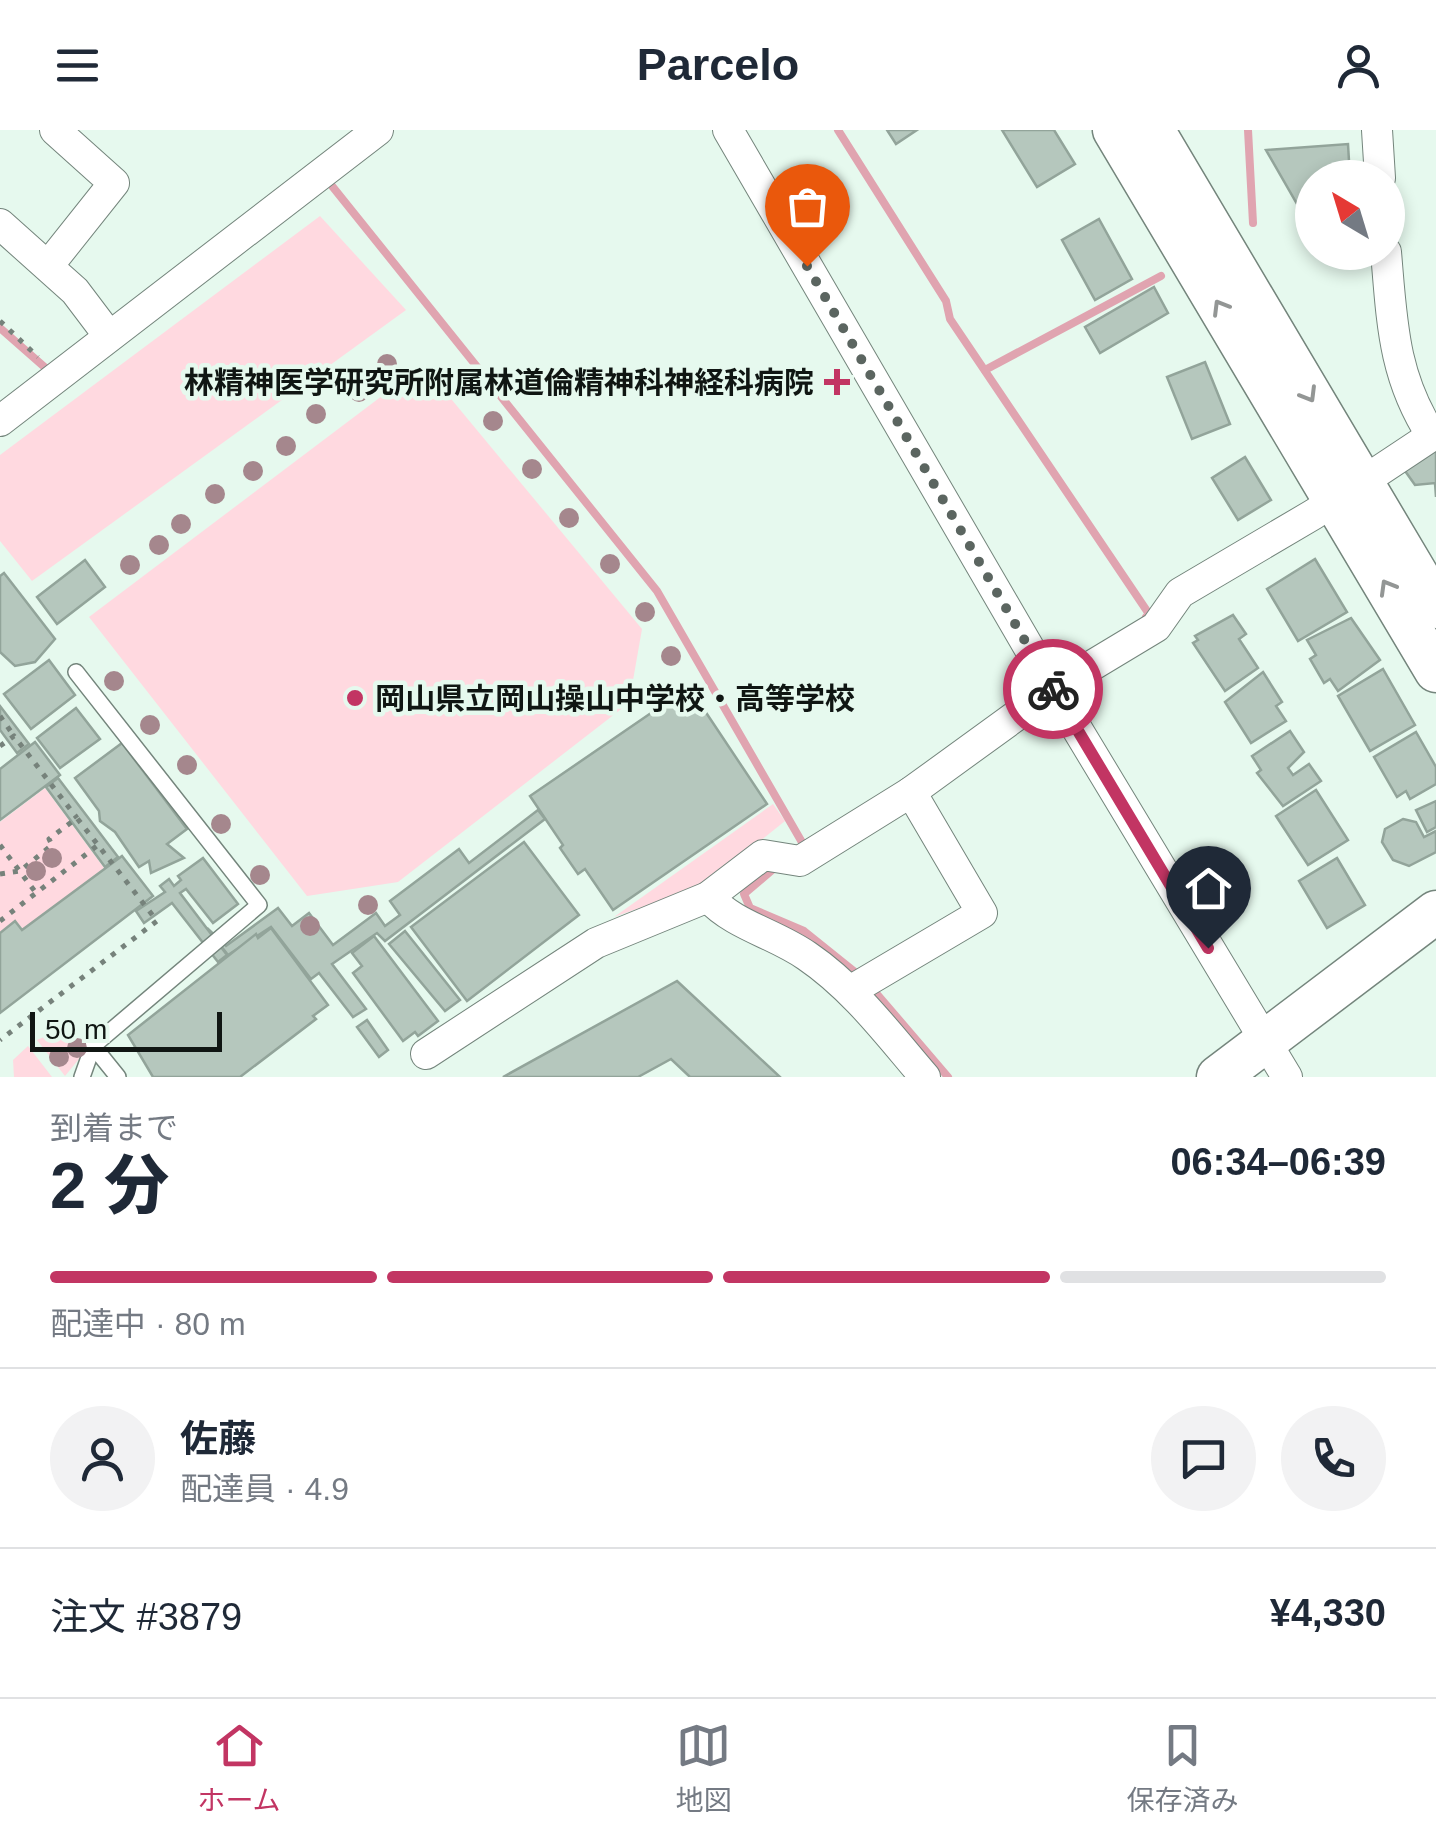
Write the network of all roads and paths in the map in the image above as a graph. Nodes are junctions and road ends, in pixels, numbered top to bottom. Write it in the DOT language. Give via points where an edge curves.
graph roads {
  1 [pos="55,130"];
  2 [pos="378,130"];
  3 [pos="1114,130"];
  4 [pos="1153,130"];
  5 [pos="1377,130"];
  6 [pos="733,132"];
  7 [pos="1379,160"];
  8 [pos="0,224"];
  9 [pos="48,266"];
  10 [pos="1387,270"];
  11 [pos="0,321"];
  12 [pos="109,336"];
  13 [pos="58,376"];
  14 [pos="0,421"];
  15 [pos="1434,434"];
  16 [pos="1348,491"];
  17 [pos="1436,607"];
  18 [pos="1436,671"];
  19 [pos="76,672"];
  20 [pos="1054,690"];
  21 [pos="0,716"];
  22 [pos="14,736"];
  23 [pos="0,746"];
  24 [pos="911,792"];
  25 [pos="76,818"];
  26 [pos="0,845"];
  27 [pos="98,846"];
  28 [pos="20,871"];
  29 [pos="0,874"];
  30 [pos="36,893"];
  31 [pos="708,896"];
  32 [pos="1436,912"];
  33 [pos="0,920"];
  34 [pos="860,984"];
  35 [pos="0,1040"];
  36 [pos="93,1046"];
  37 [pos="426,1054"];
  38 [pos="1276,1060"];
  39 [pos="82,1077"];
  40 [pos="118,1077"];
  41 [pos="925,1077"];
  42 [pos="1218,1077"];
  1 -- 9 [label="street" via="114,183"];
  2 -- 12 [label="street"];
  16 -- 3 [label="street, one-way"];
  4 -- 16 [label="street, one-way"];
  5 -- 7 [label="street"];
  6 -- 20 [label="street"];
  8 -- 9 [label="street"];
  9 -- 12 [label="street"];
  10 -- 15 [label="street" via="1394,354 1418,414"];
  11 -- 13 [label="path"];
  12 -- 13 [label="street"];
  13 -- 14 [label="street"];
  15 -- 16 [label="street"];
  16 -- 17 [label="street"];
  18 -- 16 [label="street, one-way"];
  16 -- 20 [label="street" via="1180,593 1156,626"];
  19 -- 36 [label="lane" via="259,905"];
  20 -- 24 [label="street"];
  20 -- 38 [label="street"];
  21 -- 22 [label="path"];
  22 -- 23 [label="path"];
  22 -- 25 [label="path"];
  24 -- 31 [label="street" via="800,861 763,856"];
  24 -- 34 [label="street" via="982,913"];
  25 -- 27 [label="path"];
  25 -- 28 [label="path"];
  26 -- 28 [label="path"];
  27 -- 30 [label="path"];
  27 -- 35 [label="path" via="157,921"];
  28 -- 29 [label="path"];
  28 -- 30 [label="path"];
  30 -- 33 [label="path"];
  31 -- 34 [label="street" via="723,913"];
  31 -- 37 [label="street" via="596,943"];
  32 -- 38 [label="street"];
  34 -- 41 [label="street"];
  36 -- 39 [label="lane"];
  36 -- 40 [label="lane"];
  38 -- 42 [label="street"];
}
